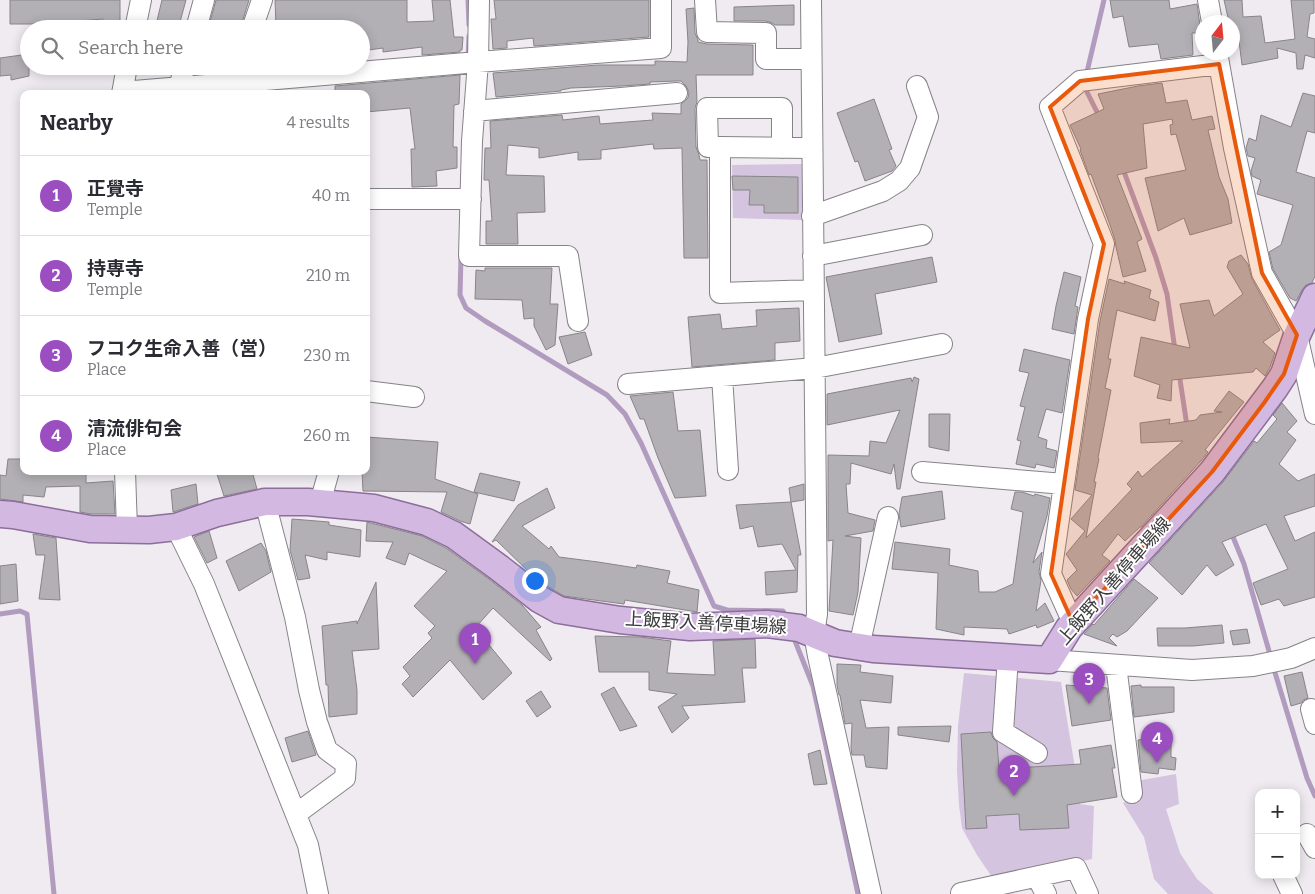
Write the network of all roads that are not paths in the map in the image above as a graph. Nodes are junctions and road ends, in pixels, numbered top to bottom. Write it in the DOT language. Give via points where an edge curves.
graph roads {
  1 [pos="141,0"];
  2 [pos="204,0"];
  3 [pos="262,0"];
  4 [pos="479,0"];
  5 [pos="661,0"];
  6 [pos="705,0"];
  7 [pos="811,0"];
  8 [pos="1208,0"];
  9 [pos="1211,15"];
  10 [pos="137,20"];
  11 [pos="198,20"];
  12 [pos="255,20"];
  13 [pos="810,59"];
  14 [pos="1206,60"];
  15 [pos="1218,60"];
  16 [pos="478,62"];
  17 [pos="370,68"];
  18 [pos="125,75"];
  19 [pos="182,75"];
  20 [pos="237,75"];
  21 [pos="917,86"];
  22 [pos="179,87"];
  23 [pos="123,90"];
  24 [pos="150,90"];
  25 [pos="677,93"];
  26 [pos="474,111"];
  27 [pos="720,147"];
  28 [pos="782,148"];
  29 [pos="812,148"];
  30 [pos="370,199"];
  31 [pos="471,199"];
  32 [pos="812,216"];
  33 [pos="922,235"];
  34 [pos="812,256"];
  35 [pos="813,290"];
  36 [pos="1315,297"];
  37 [pos="578,322"];
  38 [pos="1297,335"];
  39 [pos="942,344"];
  40 [pos="815,368"];
  41 [pos="722,376"];
  42 [pos="628,384"];
  43 [pos="370,392"];
  44 [pos="414,397"];
  45 [pos="1315,414"];
  46 [pos="728,470"];
  47 [pos="922,472"];
  48 [pos="125,475"];
  49 [pos="328,475"];
  50 [pos="1064,484"];
  51 [pos="266,502"];
  52 [pos="320,503"];
  53 [pos="0,514"];
  54 [pos="888,517"];
  55 [pos="176,527"];
  56 [pos="127,529"];
  57 [pos="1073,624"];
  58 [pos="814,634"];
  59 [pos="859,647"];
  60 [pos="1315,648"];
  61 [pos="1008,657"];
  62 [pos="1049,660"];
  63 [pos="1116,665"];
  64 [pos="1037,753"];
  65 [pos="1132,793"];
  66 [pos="296,814"];
  67 [pos="1285,879"];
  68 [pos="1041,885"];
  69 [pos="318,894"];
  70 [pos="871,894"];
  71 [pos="961,894"];
  72 [pos="1088,894"];
  73 [pos="1292,894"];
  1 -- 10 [label="street"];
  2 -- 11 [label="street"];
  3 -- 12 [label="street"];
  4 -- 16 [label="street"];
  5 -- 16 [label="street" via="661,48"];
  6 -- 13 [label="street" via="707,32 766,33 766,59"];
  7 -- 13 [label="street"];
  8 -- 9 [label="street"];
  13 -- 29 [label="street"];
  14 -- 50 [label="street" via="1080,81 1050,107 1104,244 1088,319"];
  15 -- 38 [label="street" via="1262,273"];
  16 -- 17 [label="street"];
  16 -- 26 [label="street"];
  18 -- 23 [label="street"];
  19 -- 22 [label="street"];
  20 -- 22 [label="street"];
  21 -- 32 [label="street" via="928,117 910,168 899,181 883,191"];
  22 -- 24 [label="street"];
  25 -- 26 [label="street"];
  26 -- 31 [label="street"];
  27 -- 28 [label="street"];
  27 -- 28 [label="street" via="708,147 707,108 782,108"];
  27 -- 35 [label="street" via="720,293"];
  28 -- 29 [label="street"];
  29 -- 32 [label="street"];
  30 -- 31 [label="street"];
  31 -- 37 [label="street" via="469,256 568,256"];
  32 -- 34 [label="street"];
  33 -- 34 [label="street"];
  34 -- 35 [label="street"];
  35 -- 40 [label="street"];
  36 -- 38 [label="main road, 上飯野入善停車場線"];
  38 -- 45 [label="street"];
  38 -- 57 [label="main road, 上飯野入善停車場線" via="1280,381 1212,472"];
  39 -- 40 [label="street"];
  40 -- 41 [label="street"];
  40 -- 58 [label="street" via="817,614"];
  41 -- 42 [label="street"];
  41 -- 46 [label="street"];
  43 -- 44 [label="street"];
  47 -- 50 [label="street"];
  48 -- 56 [label="street"];
  49 -- 52 [label="street"];
  50 -- 57 [label="street" via="1051,574"];
  51 -- 52 [label="main road, 上飯野入善停車場線"];
  51 -- 55 [label="main road, 上飯野入善停車場線" via="217,513"];
  51 -- 66 [label="street" via="296,617 317,722 327,750 346,764 345,778"];
  52 -- 58 [label="main road, 上飯野入善停車場線" via="374,508 426,522 454,535 539,599 559,610 620,620 690,626 767,624 799,628"];
  53 -- 56 [label="main road, 上飯野入善停車場線" via="90,529"];
  54 -- 59 [label="street"];
  55 -- 56 [label="main road, 上飯野入善停車場線"];
  55 -- 66 [label="street" via="204,584"];
  57 -- 62 [label="main road, 上飯野入善停車場線"];
  58 -- 59 [label="main road, 上飯野入善停車場線" via="835,643"];
  58 -- 70 [label="street"];
  59 -- 61 [label="main road, 上飯野入善停車場線"];
  60 -- 63 [label="street" via="1292,658 1253,666 1192,670"];
  61 -- 62 [label="main road, 上飯野入善停車場線"];
  61 -- 64 [label="street" via="1004,732"];
  62 -- 63 [label="street"];
  63 -- 65 [label="street"];
  66 -- 69 [label="street" via="308,845"];
  67 -- 73 [label="street"];
  68 -- 71 [label="street"];
  68 -- 72 [label="street" via="1076,868"];
}
